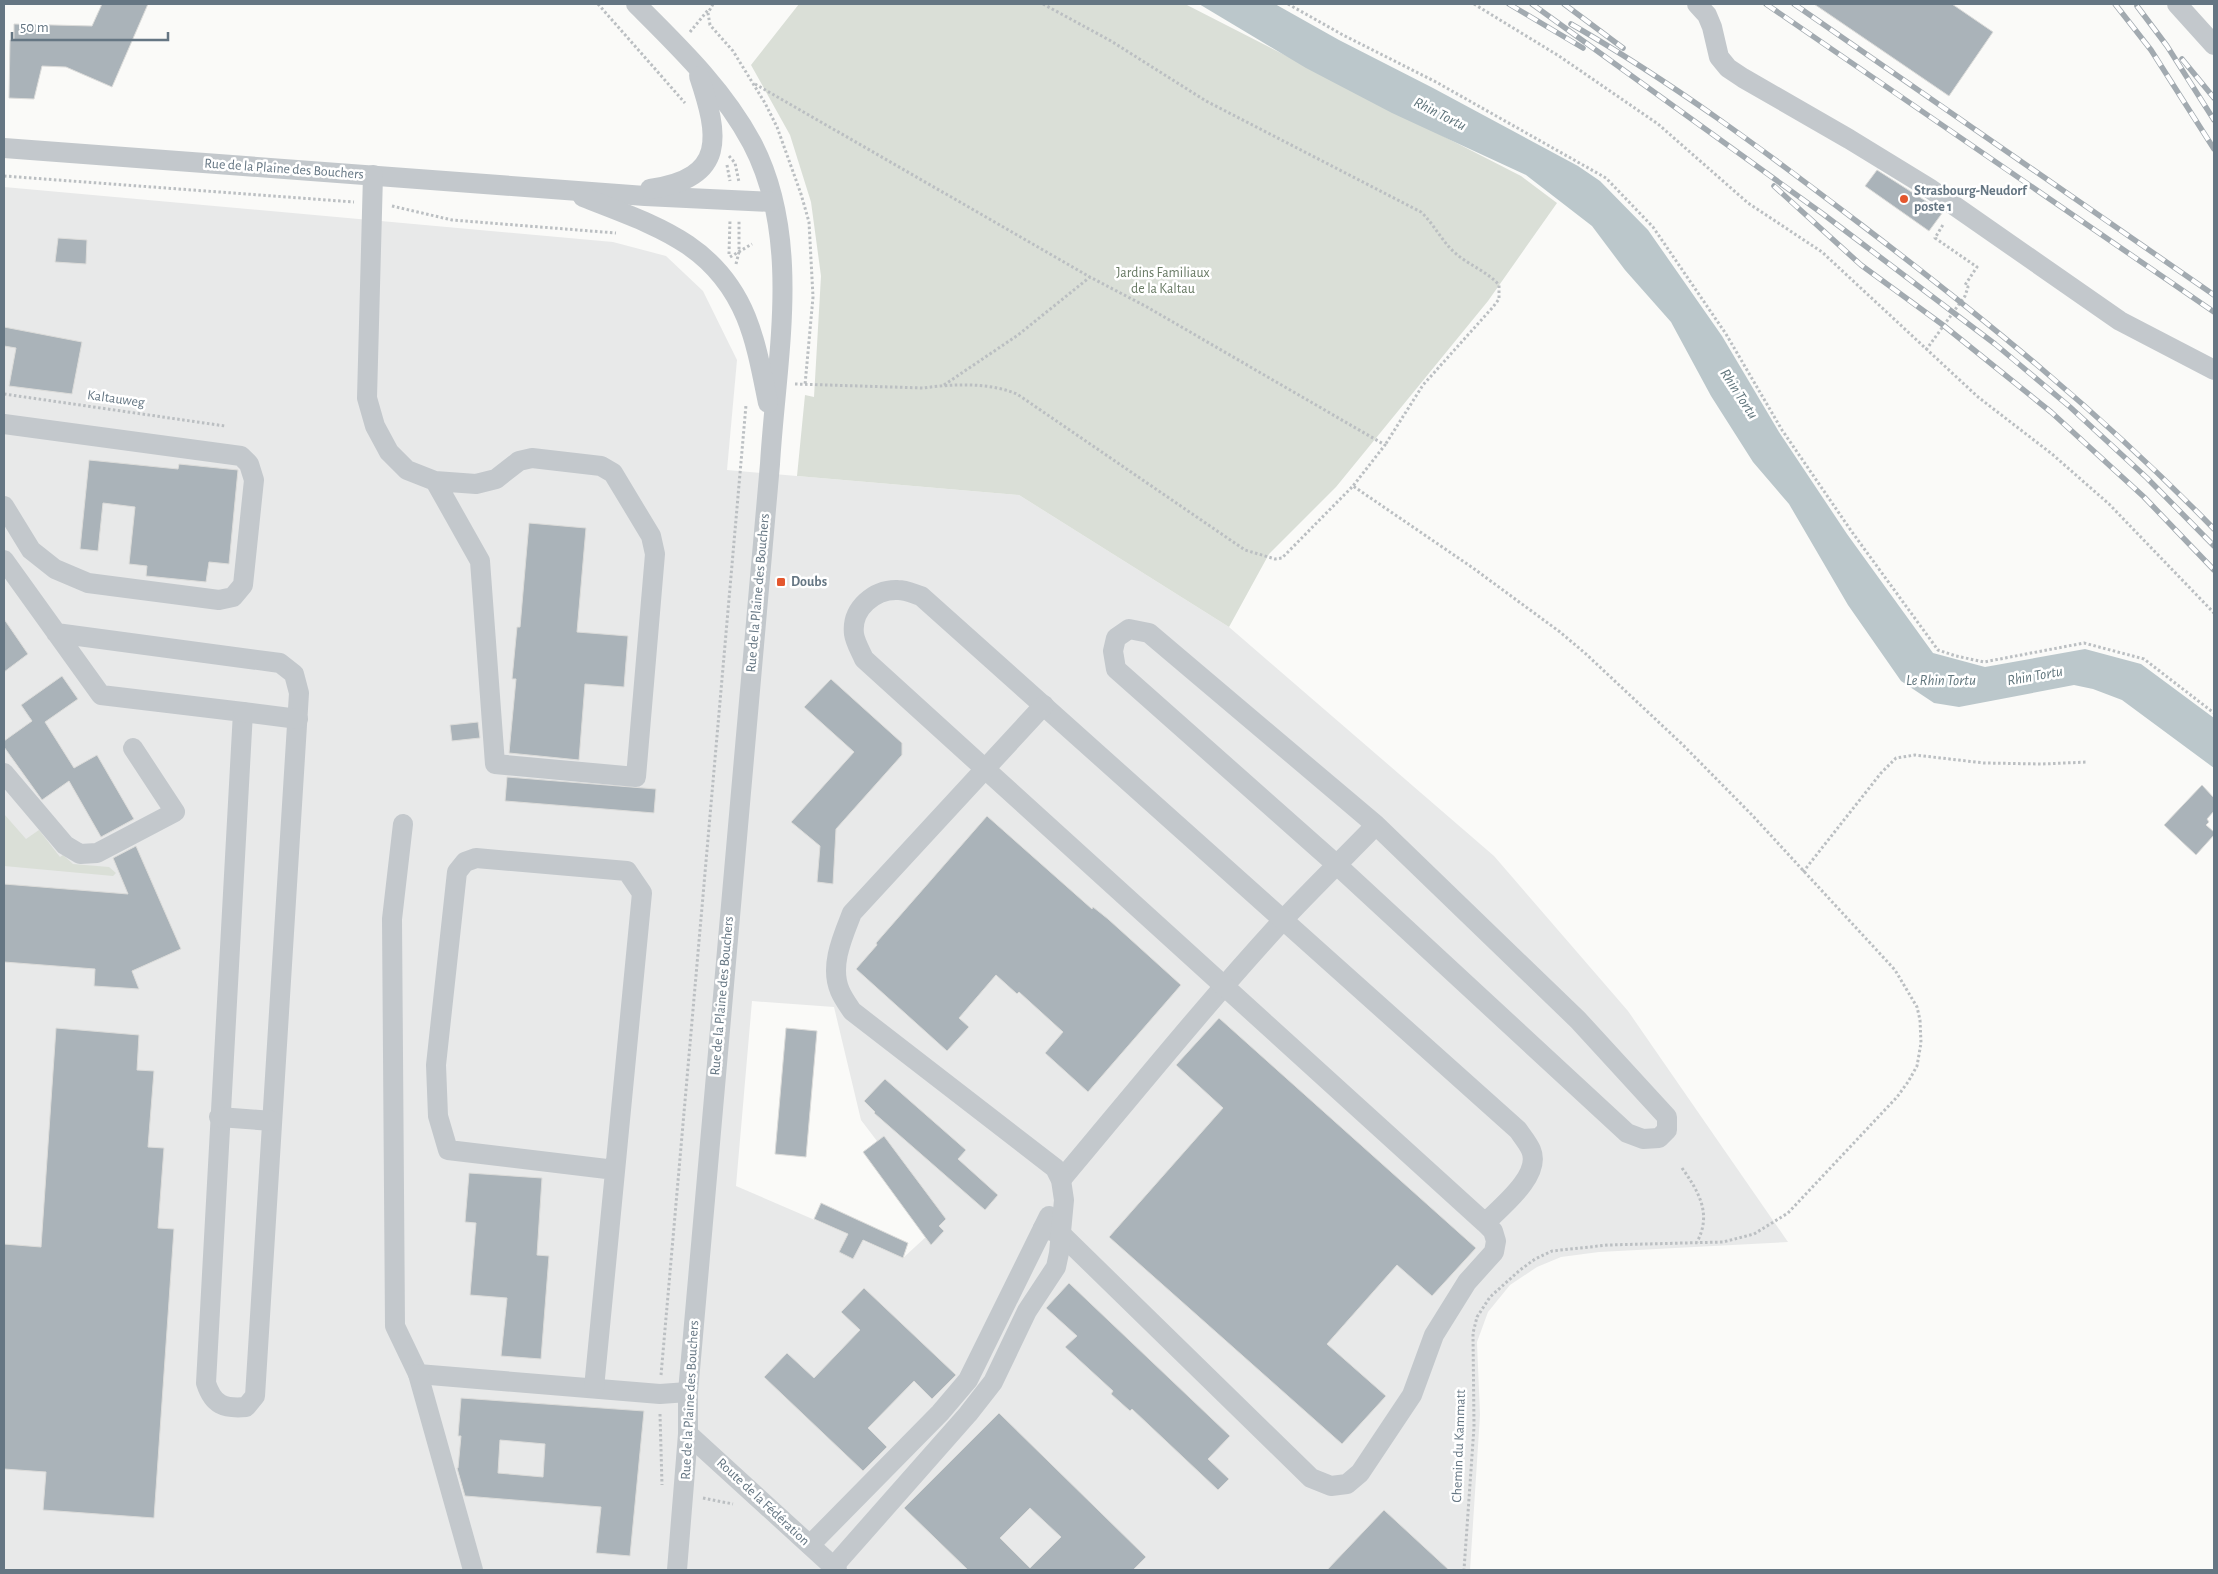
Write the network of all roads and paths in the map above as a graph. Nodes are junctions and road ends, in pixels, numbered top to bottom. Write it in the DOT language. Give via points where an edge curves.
graph roads {
  1 [pos="598,4"];
  2 [pos="636,4"];
  3 [pos="1043,4"];
  4 [pos="1288,4"];
  5 [pos="1474,4"];
  6 [pos="1697,4"];
  7 [pos="2177,4"];
  8 [pos="2214,45"];
  9 [pos="695,63"];
  10 [pos="755,84"];
  11 [pos="687,105"];
  12 [pos="4,148"];
  13 [pos="722,162"];
  14 [pos="4,176"];
  15 [pos="373,176"];
  16 [pos="730,178"];
  17 [pos="565,190"];
  18 [pos="772,202"];
  19 [pos="372,203"];
  20 [pos="1955,206"];
  21 [pos="618,234"];
  22 [pos="752,244"];
  23 [pos="729,257"];
  24 [pos="1090,277"];
  25 [pos="1926,350"];
  26 [pos="2214,370"];
  27 [pos="815,385"];
  28 [pos="943,385"];
  29 [pos="4,394"];
  30 [pos="746,402"];
  31 [pos="773,422"];
  32 [pos="4,424"];
  33 [pos="225,426"];
  34 [pos="1385,445"];
  35 [pos="435,481"];
  36 [pos="1353,486"];
  37 [pos="4,506"];
  38 [pos="4,560"];
  39 [pos="2214,613"];
  40 [pos="56,633"];
  41 [pos="1044,705"];
  42 [pos="243,712"];
  43 [pos="2214,713"];
  44 [pos="298,719"];
  45 [pos="133,748"];
  46 [pos="2088,762"];
  47 [pos="986,770"];
  48 [pos="4,773"];
  49 [pos="403,824"];
  50 [pos="1376,825"];
  51 [pos="1337,865"];
  52 [pos="1803,872"];
  53 [pos="1284,920"];
  54 [pos="1224,986"];
  55 [pos="219,1117"];
  56 [pos="272,1121"];
  57 [pos="1682,1168"];
  58 [pos="615,1170"];
  59 [pos="1061,1180"];
  60 [pos="1485,1223"];
  61 [pos="1052,1231"];
  62 [pos="1697,1242"];
  63 [pos="418,1374"];
  64 [pos="594,1388"];
  65 [pos="688,1392"];
  66 [pos="660,1394"];
  67 [pos="688,1434"];
  68 [pos="662,1490"];
  69 [pos="810,1545"];
  70 [pos="835,1569"];
  71 [pos="473,1570"];
  72 [pos="678,1570"];
  73 [pos="1464,1570"];
  1 -- 11 [label="path"];
  2 -- 9 [label="street"];
  3 -- 34 [label="path" via="1111,41 1206,101 1421,212 1456,254 1494,278 1499,285 1499,299 1494,307 1423,386"];
  4 -- 43 [label="path" via="1436,82 1606,178 1652,227 1726,334 1782,430 1938,650 1984,662 2084,643 2144,659"];
  5 -- 25 [label="path" via="1559,56 1658,124 1748,203 1822,252"];
  6 -- 20 [label="street" via="1707,15 1719,57 1728,68 1848,138"];
  7 -- 8 [label="street"];
  9 -- 17 [label="street" via="709,104 714,136 710,156 694,174 674,184 648,189"];
  9 -- 18 [label="street" via="728,104 752,144"];
  10 -- 24 [label="path"];
  12 -- 15 [label="street, Rue de la Plaine des Bouchers"];
  13 -- 16 [label="path" via="728,166"];
  14 -- 19 [label="path"];
  15 -- 17 [label="street, Rue de la Plaine des Bouchers"];
  15 -- 19 [label="street"];
  17 -- 18 [label="street, Rue de la Plaine des Bouchers"];
  17 -- 31 [label="street, Rue de la Plaine des Bouchers" via="672,235 719,271 747,319"];
  18 -- 31 [label="street, Rue de la Plaine des Bouchers" via="782,282"];
  19 -- 21 [label="path" via="452,220"];
  19 -- 35 [label="street" via="367,398 375,426 389,452 407,470"];
  20 -- 25 [label="path" via="1934,238 1977,267 1965,285 1968,287 1965,296"];
  20 -- 26 [label="street" via="2120,321"];
  22 -- 23 [label="path"];
  24 -- 28 [label="path" via="1018,335"];
  24 -- 34 [label="path"];
  25 -- 39 [label="path" via="2109,504"];
  27 -- 28 [label="path" via="923,388"];
  28 -- 36 [label="path" via="985,386 1017,394 1245,550 1274,559 1282,558"];
  29 -- 33 [label="path, Kaltauweg"];
  30 -- 66 [label="path"];
  31 -- 65 [label="street, Rue de la Plaine des Bouchers"];
  32 -- 37 [label="street" via="241,456 249,464 254,480 243,585 233,597 219,600 88,583 55,569 31,550"];
  34 -- 36 [label="path"];
  35 -- 35 [label="street" via="480,561 495,764 636,777 655,554 651,536 613,473 601,466 532,458 519,461 496,479 476,484"];
  36 -- 52 [label="path, Chemin du Kammatt" via="1473,568 1586,654 1752,815"];
  38 -- 40 [label="street"];
  40 -- 42 [label="street" via="101,695"];
  40 -- 44 [label="street" via="280,663 294,674 299,693"];
  41 -- 47 [label="street"];
  41 -- 47 [label="street" via="921,596 900,590 884,591 870,597 858,612 854,634 864,659"];
  41 -- 53 [label="street"];
  42 -- 44 [label="street"];
  42 -- 55 [label="street"];
  44 -- 56 [label="street"];
  45 -- 48 [label="street" via="175,812 97,853 80,854 65,845"];
  46 -- 52 [label="path" via="1984,763 1915,755 1896,758"];
  47 -- 54 [label="street"];
  47 -- 59 [label="street" via="852,913 839,944 839,989 852,1012 1055,1168"];
  49 -- 63 [label="street" via="392,919 395,1326"];
  50 -- 51 [label="street"];
  50 -- 51 [label="street" via="1148,633 1129,629 1116,638 1113,651 1116,669"];
  50 -- 51 [label="street" via="1578,1020 1667,1117 1667,1130 1660,1138 1644,1139 1627,1133"];
  51 -- 53 [label="street"];
  52 -- 62 [label="path, Chemin du Kammatt" via="1895,970 1917,1007 1921,1044 1916,1066 1897,1098 1788,1214 1754,1234 1723,1242"];
  53 -- 54 [label="street"];
  53 -- 60 [label="street" via="1518,1130 1532,1151 1532,1167 1527,1180"];
  54 -- 59 [label="street"];
  54 -- 60 [label="street"];
  55 -- 56 [label="street"];
  55 -- 56 [label="street" via="206,1383 210,1396 219,1404 233,1408 246,1407 255,1396"];
  57 -- 62 [label="path" via="1696,1189 1704,1214 1703,1230"];
  58 -- 58 [label="street" via="642,893 628,871 476,858 465,862 457,872 436,1065 438,1116 448,1150"];
  58 -- 64 [label="street"];
  59 -- 61 [label="street" via="1064,1200 1050,1213"];
  60 -- 61 [label="street" via="1493,1231 1496,1241 1494,1252 1467,1282 1434,1335 1412,1395 1360,1473 1347,1484 1331,1486 1311,1478"];
  61 -- 69 [label="street" via="968,1380 940,1413"];
  61 -- 70 [label="street" via="1056,1267 1027,1311 993,1382"];
  62 -- 73 [label="path, Chemin du Kammatt" via="1608,1245 1552,1252 1535,1259 1490,1297 1473,1333 1474,1427"];
  63 -- 64 [label="street"];
  63 -- 71 [label="street"];
  64 -- 66 [label="street"];
  65 -- 66 [label="street"];
  65 -- 67 [label="street, Rue de la Plaine des Bouchers"];
  66 -- 68 [label="path"];
  67 -- 69 [label="street, Route de la Fédération"];
  67 -- 72 [label="street, Rue de la Plaine des Bouchers"];
  69 -- 70 [label="street, Route de la Fédération"];
}
